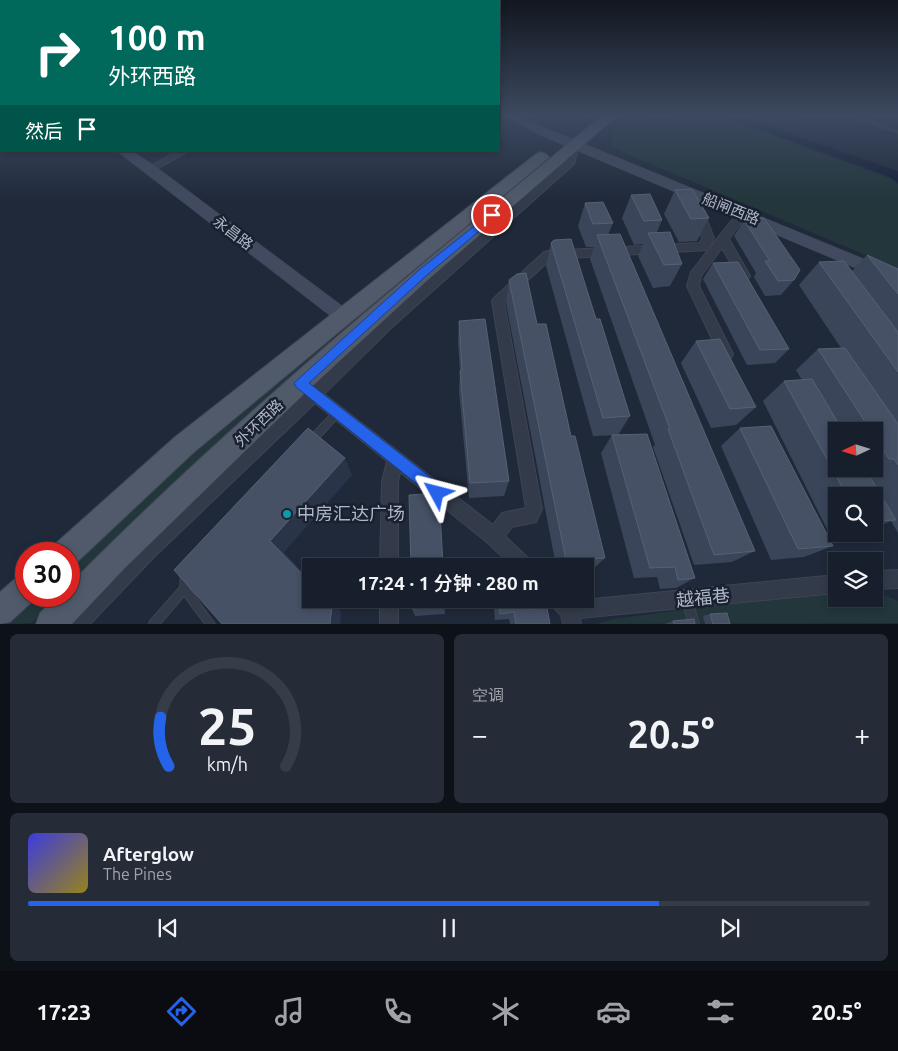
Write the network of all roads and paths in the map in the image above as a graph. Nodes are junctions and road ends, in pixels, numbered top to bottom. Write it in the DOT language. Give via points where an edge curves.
graph roads {
  1 [pos="571,144"];
  2 [pos="124,152"];
  3 [pos="183,152"];
  4 [pos="150,169"];
  5 [pos="703,198"];
  6 [pos="743,213"];
  7 [pos="723,239"];
  8 [pos="898,280"];
  9 [pos="753,290"];
  10 [pos="343,316"];
  11 [pos="732,366"];
  12 [pos="308,389"];
  13 [pos="338,412"];
  14 [pos="302,451"];
  15 [pos="395,459"];
  16 [pos="494,537"];
  17 [pos="77,542"];
  18 [pos="390,558"];
  19 [pos="516,558"];
  20 [pos="191,566"];
  21 [pos="898,579"];
  22 [pos="883,580"];
  23 [pos="828,585"];
  24 [pos="184,589"];
  25 [pos="15,598"];
  26 [pos="687,599"];
  27 [pos="389,608"];
  28 [pos="566,611"];
  29 [pos="0,612"];
  30 [pos="51,624"];
  31 [pos="77,624"];
  32 [pos="153,624"];
  33 [pos="211,624"];
  34 [pos="389,624"];
  35 [pos="694,624"];
  1 -- 5 [label="street, 船闸西路"];
  1 -- 10 [label="main road, 外环西路"];
  1 -- 12 [label="main road, 外环西路" via="423,272"];
  2 -- 4 [label="street, 永昌路"];
  3 -- 4 [label="street"];
  4 -- 10 [label="street, 永昌路"];
  5 -- 6 [label="street, 船闸西路"];
  5 -- 16 [label="street" via="696,206 708,238 704,247 548,255 498,301 534,509 530,516 508,520"];
  6 -- 7 [label="street"];
  6 -- 8 [label="street, 船闸西路"];
  7 -- 9 [label="street"];
  7 -- 11 [label="street" via="695,276 693,286"];
  10 -- 17 [label="main road, 外环西路" via="184,445"];
  12 -- 13 [label="street"];
  12 -- 30 [label="main road, 外环西路" via="115,558"];
  12 -- 31 [label="street"];
  13 -- 14 [label="lane"];
  13 -- 15 [label="street"];
  15 -- 16 [label="street"];
  15 -- 18 [label="street" via="390,482"];
  16 -- 19 [label="street"];
  20 -- 24 [label="lane" via="184,573"];
  21 -- 22 [label="street"];
  23 -- 26 [label="street, 越福巷"];
  24 -- 32 [label="lane"];
  24 -- 33 [label="lane"];
  25 -- 29 [label="main road"];
  26 -- 28 [label="street, 越福巷"];
  26 -- 35 [label="lane"];
  27 -- 34 [label="street"];
}
